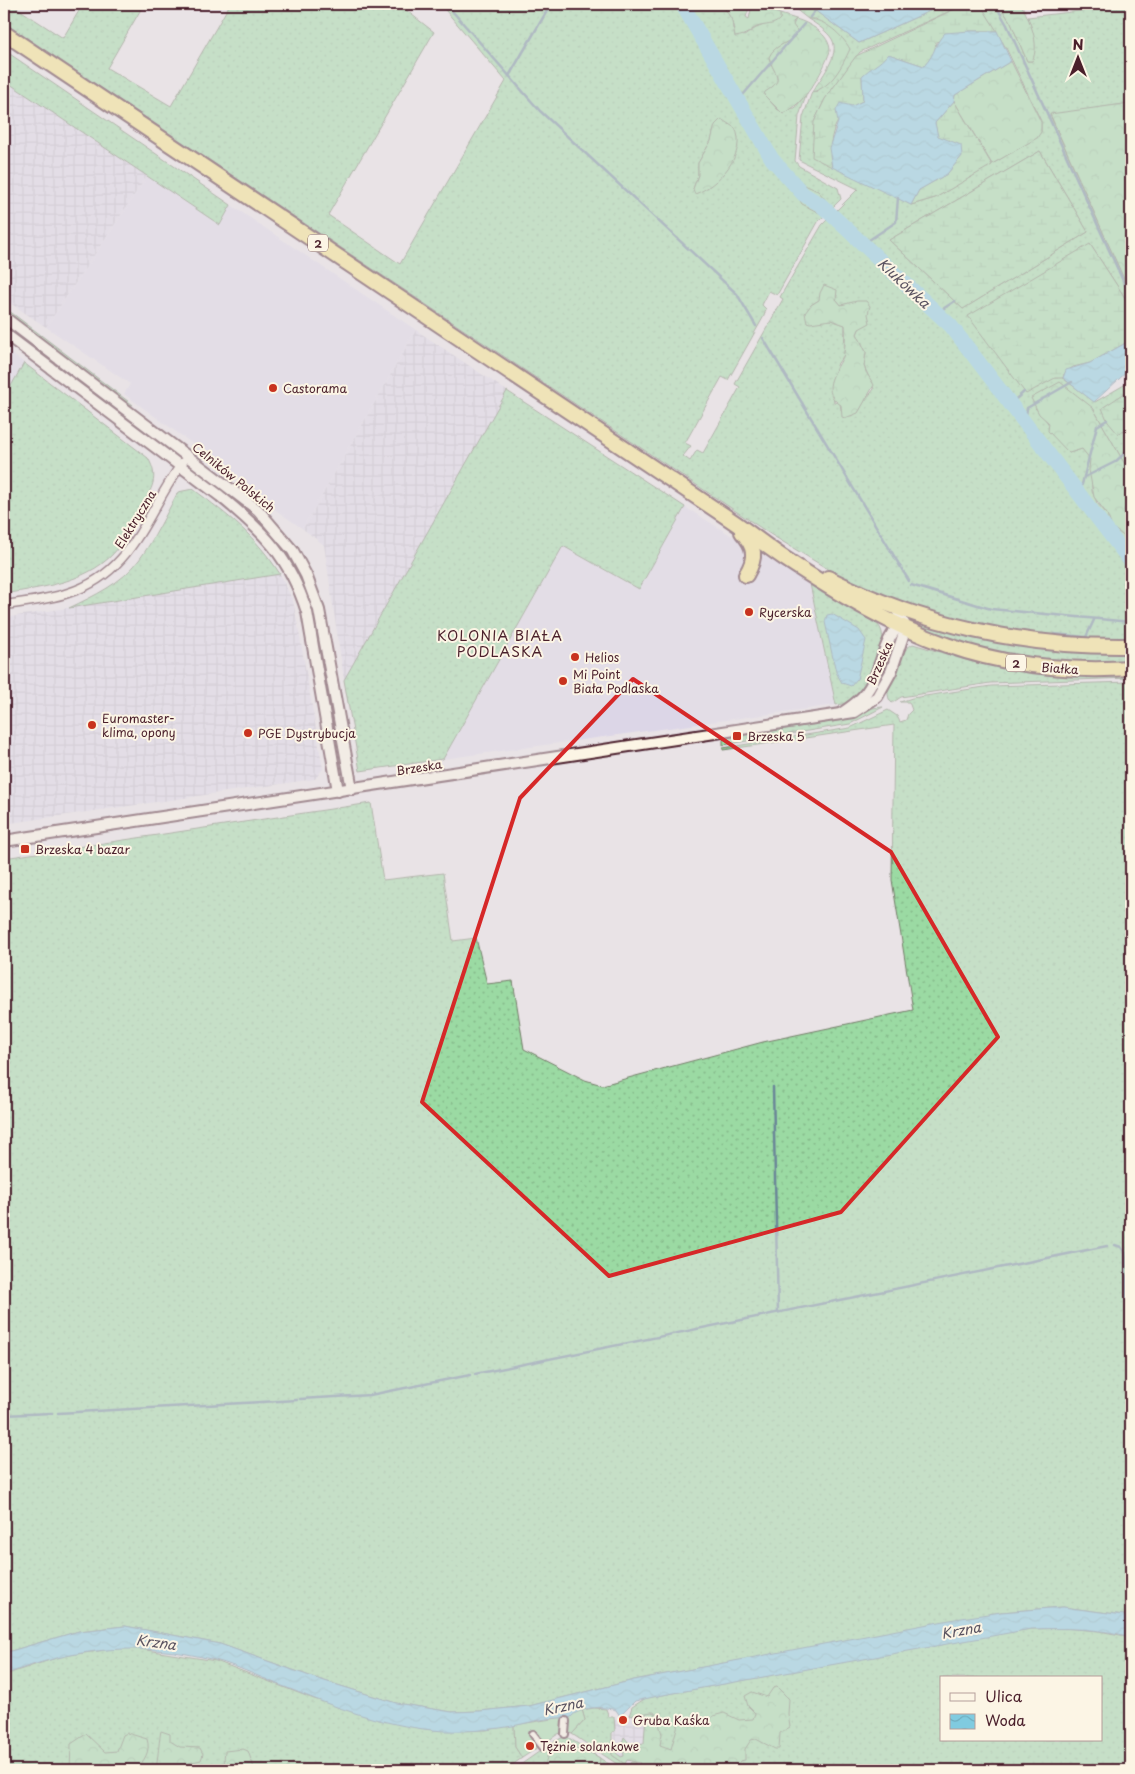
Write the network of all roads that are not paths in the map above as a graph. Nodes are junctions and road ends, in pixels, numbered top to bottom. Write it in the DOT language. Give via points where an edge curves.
graph roads {
  1 [pos="4,34"];
  2 [pos="4,317"];
  3 [pos="4,333"];
  4 [pos="188,455"];
  5 [pos="180,466"];
  6 [pos="731,520"];
  7 [pos="756,537"];
  8 [pos="746,575"];
  9 [pos="312,589"];
  10 [pos="301,592"];
  11 [pos="4,605"];
  12 [pos="896,607"];
  13 [pos="921,616"];
  14 [pos="902,626"];
  15 [pos="1131,646"];
  16 [pos="1131,668"];
  17 [pos="352,789"];
  18 [pos="338,791"];
  19 [pos="4,842"];
  20 [pos="566,1722"];
  21 [pos="534,1734"];
  22 [pos="565,1734"];
  23 [pos="542,1747"];
  1 -- 6 [label="highway, 2"];
  2 -- 4 [label="street, Celników Polskich"];
  3 -- 5 [label="street, Celników Polskich"];
  4 -- 5 [label="street, Elektryczna"];
  4 -- 9 [label="street, Celników Polskich" via="277,529 293,551"];
  5 -- 10 [label="street, Celników Polskich" via="268,538"];
  5 -- 11 [label="street, Elektryczna" via="129,552 100,579 67,594"];
  6 -- 7 [label="highway, 2"];
  6 -- 8 [label="highway" via="753,546 754,560"];
  7 -- 12 [label="highway, 2" via="839,583"];
  7 -- 14 [label="highway, 2" via="839,594"];
  9 -- 10 [label="street"];
  9 -- 17 [label="street, Celników Polskich" via="326,645"];
  10 -- 18 [label="street, Celników Polskich" via="315,652"];
  12 -- 13 [label="highway, 2"];
  12 -- 14 [label="street"];
  13 -- 14 [label="street"];
  13 -- 15 [label="highway, Białka / 2" via="978,632 1026,640 1082,646"];
  14 -- 16 [label="highway, Białka / 2" via="948,647 1018,664 1072,669"];
  14 -- 17 [label="street, Brzeska" via="869,689 837,716"];
  17 -- 18 [label="street, Brzeska"];
  18 -- 19 [label="street, Brzeska"];
  20 -- 22 [label="street"];
  21 -- 23 [label="street"];
}
